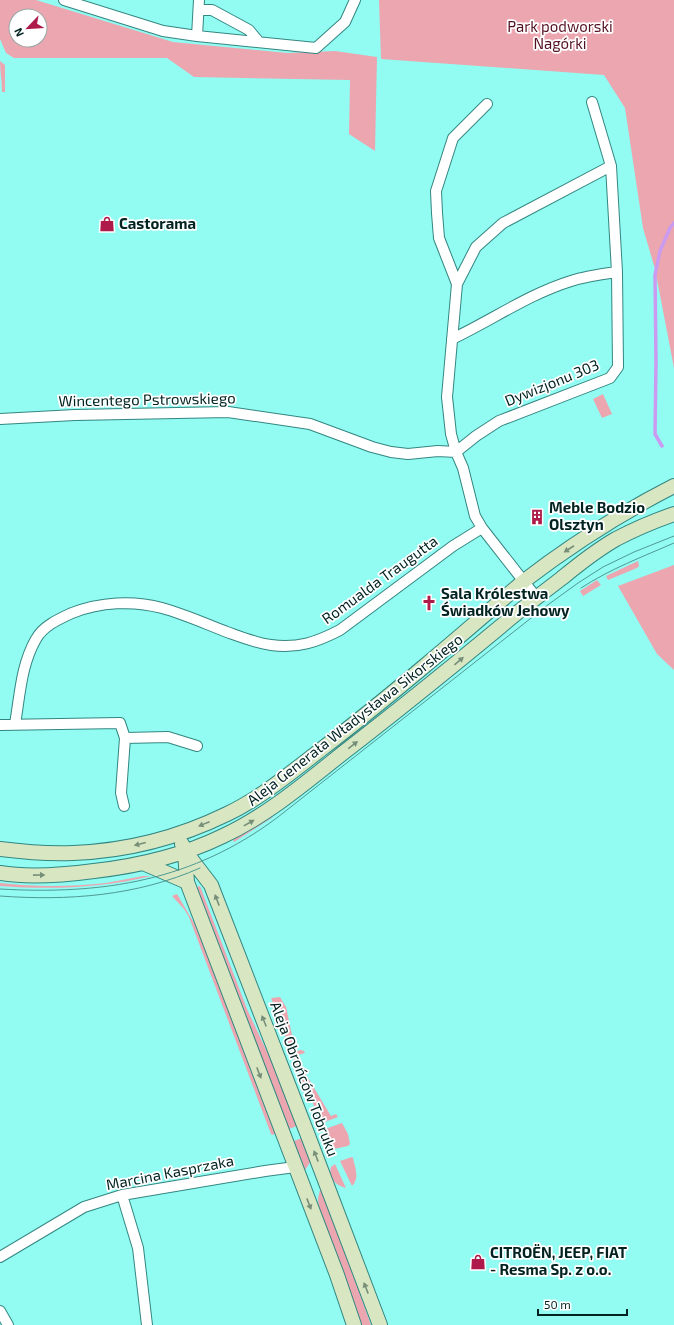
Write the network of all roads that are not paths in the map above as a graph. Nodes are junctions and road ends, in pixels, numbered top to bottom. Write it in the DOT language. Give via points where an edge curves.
graph roads {
  1 [pos="64,0"];
  2 [pos="355,0"];
  3 [pos="199,5"];
  4 [pos="197,36"];
  5 [pos="259,42"];
  6 [pos="592,102"];
  7 [pos="487,104"];
  8 [pos="611,166"];
  9 [pos="617,272"];
  10 [pos="457,284"];
  11 [pos="452,340"];
  12 [pos="0,419"];
  13 [pos="456,452"];
  14 [pos="674,486"];
  15 [pos="674,514"];
  16 [pos="482,528"];
  17 [pos="524,581"];
  18 [pos="536,597"];
  19 [pos="15,724"];
  20 [pos="0,725"];
  21 [pos="124,738"];
  22 [pos="197,746"];
  23 [pos="124,806"];
  24 [pos="178,834"];
  25 [pos="0,849"];
  26 [pos="185,851"];
  27 [pos="143,863"];
  28 [pos="0,873"];
  29 [pos="187,882"];
  30 [pos="295,1167"];
  31 [pos="122,1195"];
  32 [pos="0,1257"];
  33 [pos="0,1311"];
  34 [pos="8,1325"];
  35 [pos="147,1325"];
  36 [pos="354,1325"];
  37 [pos="380,1325"];
  1 -- 4 [label="street" via="163,30"];
  2 -- 5 [label="street" via="345,22 316,48"];
  3 -- 4 [label="street"];
  3 -- 5 [label="street" via="248,30"];
  4 -- 5 [label="street"];
  6 -- 8 [label="street, Dywizjonu 303"];
  7 -- 10 [label="street" via="453,138 436,191 439,238"];
  8 -- 9 [label="street, Dywizjonu 303"];
  8 -- 10 [label="street" via="503,223 476,247"];
  9 -- 11 [label="street" via="572,280 532,296"];
  9 -- 13 [label="street, Dywizjonu 303" via="618,367 610,378 499,421"];
  10 -- 11 [label="street"];
  11 -- 13 [label="street" via="447,398"];
  12 -- 13 [label="street, Wincentego Pstrowskiego" via="228,412 310,424 391,452"];
  13 -- 16 [label="street" via="463,468 475,516"];
  14 -- 17 [label="main road, Aleja Generała Władysława Sikorskiego, one-way" via="622,515 550,561"];
  15 -- 18 [label="main road, Aleja Generała Władysława Sikorskiego" via="646,524 615,540 588,557"];
  16 -- 17 [label="street"];
  16 -- 19 [label="street, Romualda Traugutta" via="453,546 340,630 322,640 306,644 289,647 249,640 161,608 143,604 109,604 77,611 60,618 37,637 30,650 24,668"];
  17 -- 18 [label="street"];
  17 -- 24 [label="main road, Aleja Generała Władysława Sikorskiego, one-way" via="360,719 279,781 242,806"];
  26 -- 18 [label="main road, Aleja Generała Władysława Sikorskiego, one-way" via="226,835 286,799"];
  19 -- 20 [label="street"];
  19 -- 21 [label="street" via="120,723"];
  21 -- 22 [label="street" via="168,738"];
  21 -- 23 [label="street" via="121,793"];
  24 -- 25 [label="main road, Aleja Generała Władysława Sikorskiego, one-way" via="135,846 96,852 56,853"];
  24 -- 26 [label="main road, Aleja Obrońców Tobruku"];
  26 -- 27 [label="main road, Aleja Generała Władysława Sikorskiego"];
  26 -- 29 [label="main road, Aleja Obrońców Tobruku"];
  37 -- 26 [label="main road, Aleja Obrońców Tobruku, one-way" via="211,886"];
  28 -- 27 [label="main road, Aleja Generała Władysława Sikorskiego, one-way" via="76,874"];
  27 -- 29 [label="main road"];
  29 -- 30 [label="main road, Aleja Obrońców Tobruku, one-way"];
  30 -- 31 [label="street, Marcina Kasprzaka"];
  30 -- 36 [label="main road, Aleja Obrońców Tobruku, one-way"];
  31 -- 32 [label="street, Marcina Kasprzaka" via="84,1207"];
  31 -- 35 [label="street" via="138,1248"];
  33 -- 34 [label="street"];
}
